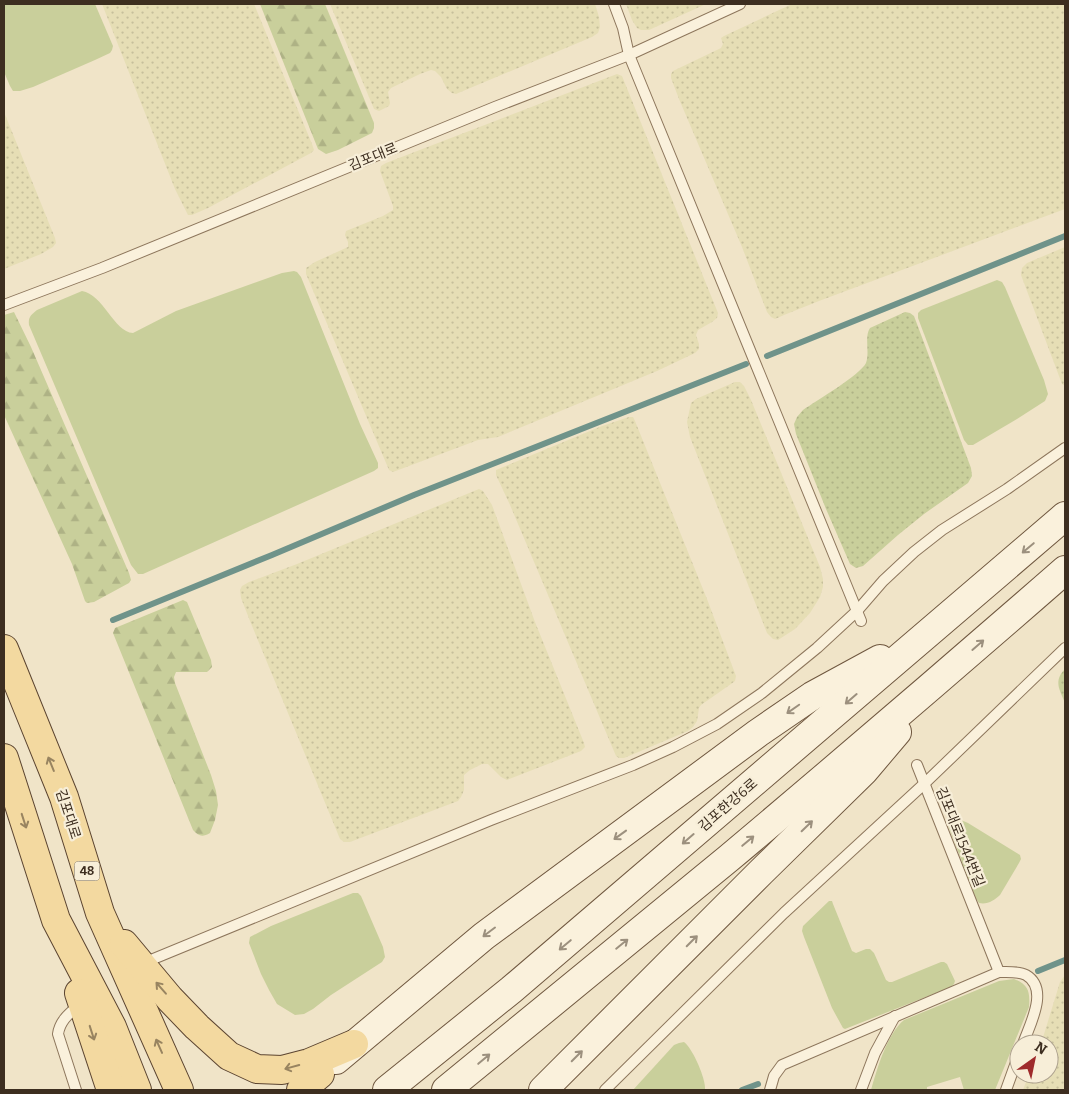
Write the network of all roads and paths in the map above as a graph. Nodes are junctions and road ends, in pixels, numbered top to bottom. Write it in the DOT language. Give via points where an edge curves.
graph roads {
  1 [pos="614,4"];
  2 [pos="740,4"];
  3 [pos="629,55"];
  4 [pos="4,306"];
  5 [pos="1065,448"];
  6 [pos="1065,516"];
  7 [pos="1065,570"];
  8 [pos="859,616"];
  9 [pos="927,634"];
  10 [pos="1065,648"];
  11 [pos="4,649"];
  12 [pos="949,671"];
  13 [pos="4,758"];
  14 [pos="917,765"];
  15 [pos="924,784"];
  16 [pos="100,913"];
  17 [pos="56,920"];
  18 [pos="140,964"];
  19 [pos="999,972"];
  20 [pos="82,1002"];
  21 [pos="895,1016"];
  22 [pos="1027,1034"];
  23 [pos="354,1044"];
  24 [pos="311,1085"];
  25 [pos="76,1090"];
  26 [pos="111,1090"];
  27 [pos="137,1090"];
  28 [pos="179,1090"];
  29 [pos="387,1090"];
  30 [pos="446,1090"];
  31 [pos="543,1090"];
  32 [pos="605,1090"];
  33 [pos="770,1090"];
  34 [pos="861,1090"];
  1 -- 3 [label="lane"];
  2 -- 3 [label="lane, 김포대로"];
  3 -- 4 [label="lane, 김포대로"];
  3 -- 8 [label="lane"];
  5 -- 8 [label="lane" via="928,541 883,581"];
  6 -- 9 [label="street, 김포한강6로, one-way"];
  12 -- 7 [label="street, one-way"];
  8 -- 18 [label="lane" via="762,693 694,737 633,765"];
  9 -- 23 [label="street, one-way" via="812,696 758,733 484,936"];
  9 -- 29 [label="street, 김포한강6로, one-way" via="518,984"];
  10 -- 15 [label="lane, 김포대로1544번길"];
  16 -- 11 [label="main road, 김포대로 / 48, one-way" via="64,797"];
  30 -- 12 [label="street, one-way"];
  31 -- 12 [label="street, one-way" via="864,771"];
  13 -- 17 [label="main road, one-way"];
  14 -- 15 [label="lane"];
  15 -- 19 [label="lane, 김포대로1544번길"];
  15 -- 32 [label="lane" via="784,913"];
  16 -- 18 [label="main road"];
  28 -- 16 [label="main road, 김포대로 / 48, one-way"];
  17 -- 20 [label="main road"];
  17 -- 27 [label="main road" via="112,1027"];
  23 -- 18 [label="main road, one-way" via="309,1063 282,1070 257,1069 229,1056 170,999"];
  19 -- 21 [label="lane"];
  19 -- 22 [label="lane" via="1026,975 1033,982 1038,1002"];
  20 -- 25 [label="lane" via="62,1021 58,1034"];
  20 -- 26 [label="main road, one-way"];
  21 -- 33 [label="lane" via="782,1065"];
  21 -- 34 [label="lane" via="875,1053"];
  23 -- 24 [label="street"];
}
